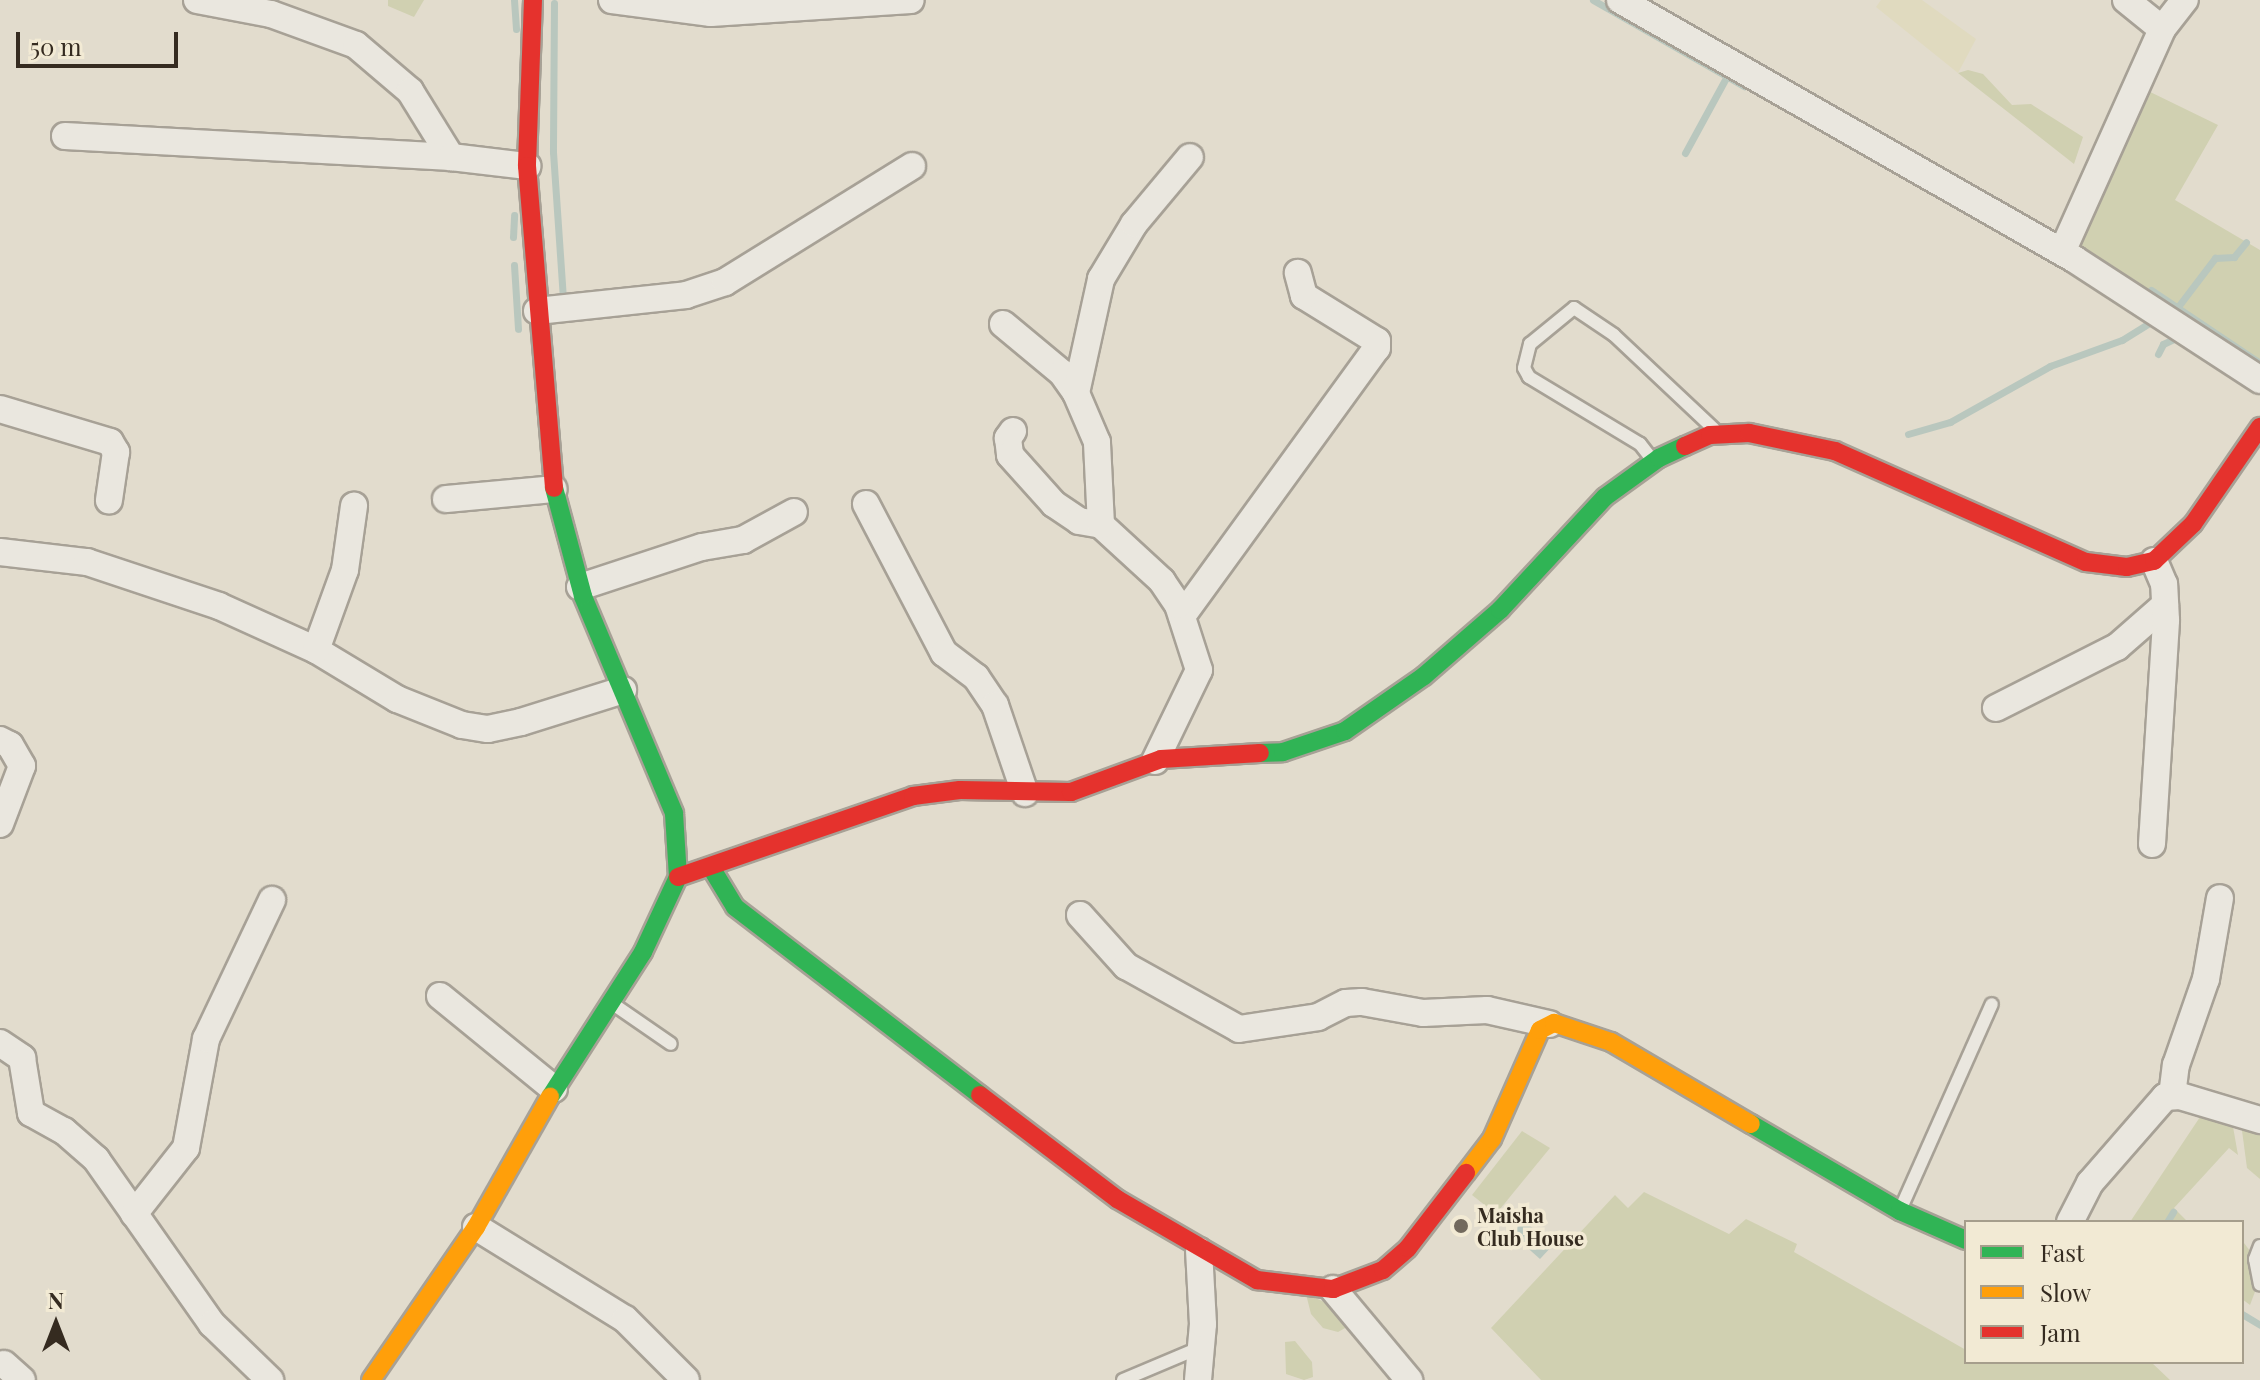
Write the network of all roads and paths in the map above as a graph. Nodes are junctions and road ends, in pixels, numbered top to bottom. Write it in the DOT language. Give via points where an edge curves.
graph roads {
  1 [pos="197,0"];
  2 [pos="533,0"];
  3 [pos="612,0"];
  4 [pos="911,0"];
  5 [pos="1620,0"];
  6 [pos="2126,0"];
  7 [pos="2185,0"];
  8 [pos="248,5"];
  9 [pos="2162,29"];
  10 [pos="65,136"];
  11 [pos="451,157"];
  12 [pos="1190,157"];
  13 [pos="527,166"];
  14 [pos="912,166"];
  15 [pos="2062,252"];
  16 [pos="1298,273"];
  17 [pos="537,311"];
  18 [pos="1003,324"];
  19 [pos="2260,380"];
  20 [pos="1076,393"];
  21 [pos="0,409"];
  22 [pos="2260,427"];
  23 [pos="1013,431"];
  24 [pos="1719,434"];
  25 [pos="1654,461"];
  26 [pos="554,489"];
  27 [pos="446,499"];
  28 [pos="109,500"];
  29 [pos="866,504"];
  30 [pos="354,506"];
  31 [pos="794,512"];
  32 [pos="1101,525"];
  33 [pos="0,552"];
  34 [pos="2154,561"];
  35 [pos="580,587"];
  36 [pos="2165,605"];
  37 [pos="1182,616"];
  38 [pos="316,650"];
  39 [pos="623,690"];
  40 [pos="1996,708"];
  41 [pos="0,740"];
  42 [pos="1155,761"];
  43 [pos="1025,793"];
  44 [pos="0,824"];
  45 [pos="2152,844"];
  46 [pos="712,869"];
  47 [pos="678,877"];
  48 [pos="2220,898"];
  49 [pos="272,900"];
  50 [pos="1080,915"];
  51 [pos="440,996"];
  52 [pos="610,1002"];
  53 [pos="1992,1004"];
  54 [pos="1549,1024"];
  55 [pos="0,1043"];
  56 [pos="671,1044"];
  57 [pos="554,1089"];
  58 [pos="2172,1096"];
  59 [pos="2260,1120"];
  60 [pos="1900,1211"];
  61 [pos="134,1214"];
  62 [pos="2071,1220"];
  63 [pos="476,1227"];
  64 [pos="1964,1239"];
  65 [pos="2260,1246"];
  66 [pos="1199,1251"];
  67 [pos="2260,1285"];
  68 [pos="1333,1289"];
  69 [pos="1201,1347"];
  70 [pos="270,1380"];
  71 [pos="371,1380"];
  72 [pos="686,1380"];
  73 [pos="1123,1380"];
  74 [pos="1198,1380"];
  75 [pos="1409,1380"];
  1 -- 8 [label="street"];
  2 -- 13 [label="street"];
  3 -- 4 [label="street" via="723,13"];
  5 -- 15 [label="street"];
  6 -- 9 [label="street"];
  7 -- 9 [label="street"];
  8 -- 11 [label="street" via="356,45 410,91"];
  9 -- 15 [label="street"];
  10 -- 11 [label="street"];
  11 -- 13 [label="street"];
  12 -- 20 [label="street" via="1134,224 1101,279"];
  13 -- 17 [label="street"];
  14 -- 17 [label="street" via="725,282 686,295"];
  15 -- 19 [label="street"];
  16 -- 37 [label="street" via="1304,296 1377,341 1377,348"];
  17 -- 26 [label="street" via="551,405"];
  18 -- 20 [label="street" via="1062,373"];
  20 -- 32 [label="street" via="1097,442"];
  21 -- 28 [label="street" via="110,442 116,452"];
  22 -- 34 [label="street" via="2193,524"];
  23 -- 32 [label="street" via="1008,438 1010,455 1054,504 1079,521"];
  24 -- 25 [label="street"];
  24 -- 25 [label="lane" via="1614,335 1574,308 1530,344 1524,368 1529,377 1640,444"];
  24 -- 34 [label="street" via="1749,433 1835,451 2086,562 2127,567"];
  25 -- 42 [label="street" via="1605,497 1500,610 1424,676 1345,731 1283,752"];
  26 -- 27 [label="street"];
  26 -- 35 [label="street"];
  29 -- 43 [label="street" via="944,653 976,677 995,705"];
  30 -- 38 [label="street" via="345,570"];
  31 -- 35 [label="street" via="743,540 702,547"];
  32 -- 37 [label="street" via="1162,581"];
  33 -- 38 [label="street" via="87,562 219,606"];
  34 -- 36 [label="street" via="2164,584"];
  35 -- 39 [label="street"];
  36 -- 40 [label="street" via="2117,647"];
  36 -- 45 [label="street"];
  37 -- 42 [label="street" via="1199,670"];
  38 -- 39 [label="street" via="397,699 462,725 488,729 573,709"];
  39 -- 47 [label="street" via="674,813"];
  41 -- 44 [label="street" via="10,745 22,766"];
  42 -- 43 [label="street" via="1071,792"];
  43 -- 46 [label="street" via="960,790 913,796"];
  46 -- 47 [label="street"];
  46 -- 66 [label="street" via="735,907 1117,1199"];
  47 -- 52 [label="street" via="649,940"];
  48 -- 58 [label="street" via="2206,979 2176,1065"];
  49 -- 61 [label="street" via="206,1039 186,1148"];
  50 -- 54 [label="street" via="1126,966 1239,1029 1318,1017 1346,1003 1362,1002 1423,1013 1487,1010"];
  51 -- 57 [label="street"];
  52 -- 56 [label="lane"];
  52 -- 57 [label="street"];
  53 -- 60 [label="lane"];
  54 -- 60 [label="street" via="1611,1042"];
  54 -- 68 [label="street" via="1540,1030 1492,1139 1436,1213 1383,1270"];
  55 -- 61 [label="street" via="22,1058 31,1113 64,1131 96,1159"];
  57 -- 63 [label="street"];
  58 -- 59 [label="street"];
  58 -- 62 [label="street" via="2149,1112 2090,1183"];
  60 -- 64 [label="street"];
  61 -- 70 [label="street" via="212,1324"];
  63 -- 71 [label="street"];
  63 -- 72 [label="street" via="625,1319"];
  65 -- 67 [label="lane" via="2255,1259"];
  66 -- 68 [label="street" via="1257,1280"];
  66 -- 69 [label="street"];
  68 -- 75 [label="street"];
  69 -- 73 [label="lane"];
  69 -- 74 [label="street"];
}
